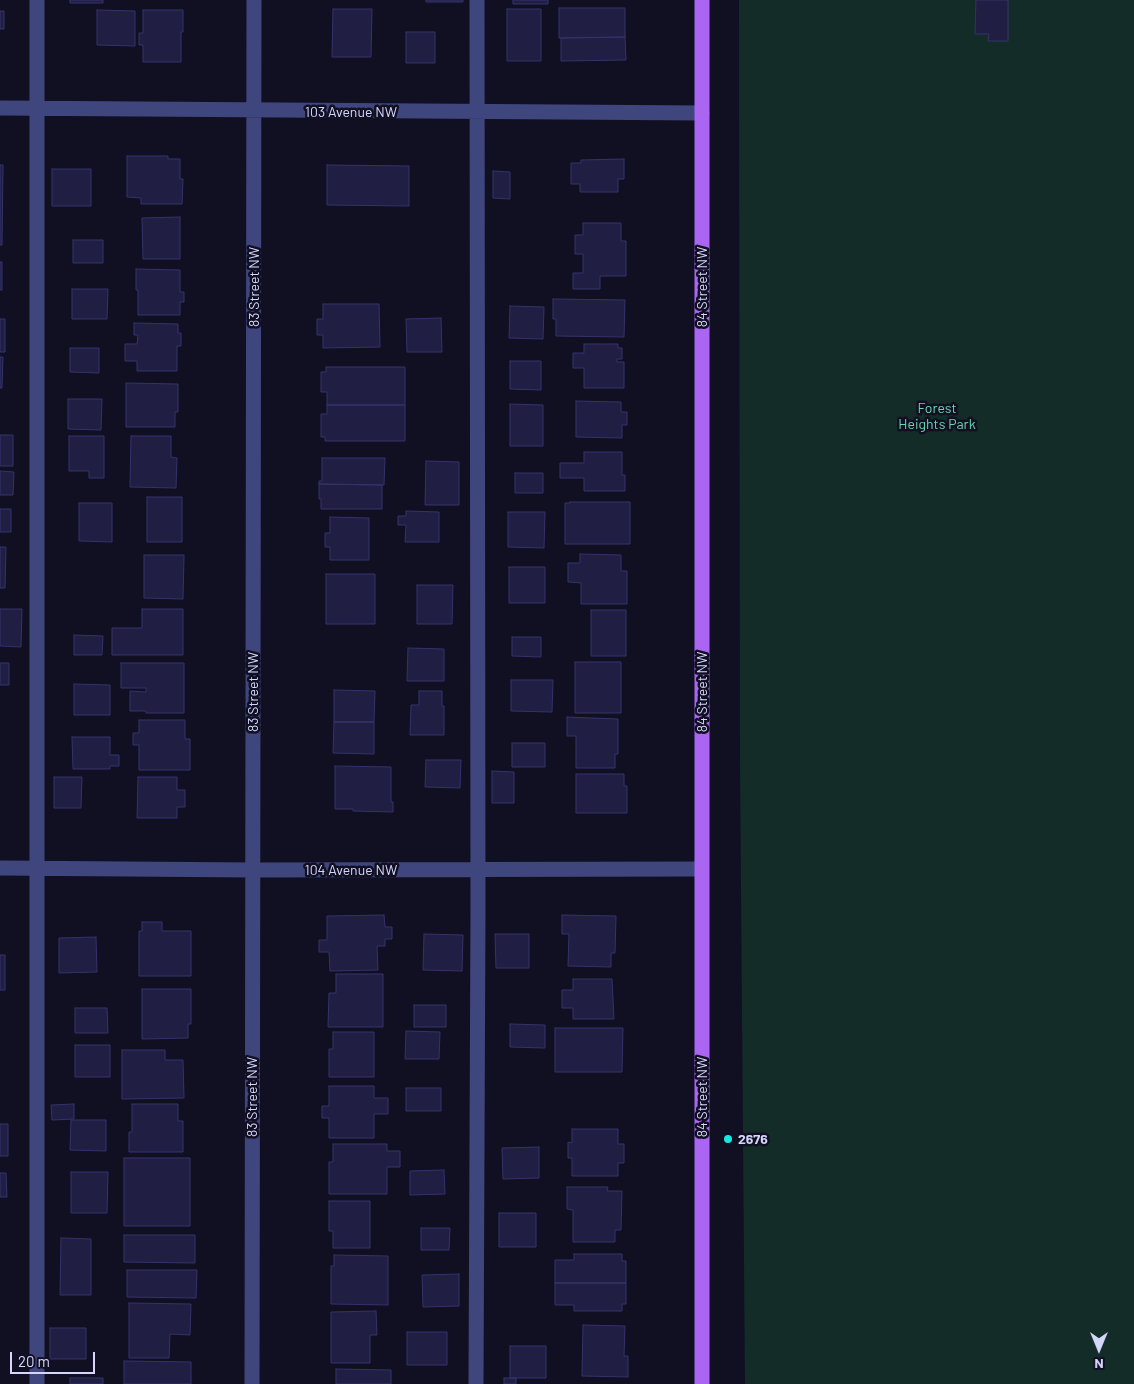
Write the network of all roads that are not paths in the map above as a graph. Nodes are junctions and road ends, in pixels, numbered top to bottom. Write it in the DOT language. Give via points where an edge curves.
graph roads {
  1 [pos="37,0"];
  2 [pos="254,0"];
  3 [pos="477,0"];
  4 [pos="702,0"];
  5 [pos="0,108"];
  6 [pos="36,109"];
  7 [pos="254,111"];
  8 [pos="477,112"];
  9 [pos="702,113"];
  10 [pos="0,868"];
  11 [pos="36,868"];
  12 [pos="701,869"];
  13 [pos="253,870"];
  14 [pos="478,871"];
  15 [pos="36,1384"];
  16 [pos="252,1384"];
  17 [pos="476,1384"];
  18 [pos="702,1384"];
  1 -- 6 [label="street"];
  2 -- 7 [label="street, 83 Street NW"];
  3 -- 8 [label="street"];
  4 -- 9 [label="main road, 84 Street NW"];
  5 -- 6 [label="street, 103 Avenue NW"];
  6 -- 7 [label="street, 103 Avenue NW"];
  6 -- 11 [label="street"];
  7 -- 8 [label="street, 103 Avenue NW"];
  7 -- 13 [label="street, 83 Street NW"];
  8 -- 9 [label="street, 103 Avenue NW"];
  8 -- 14 [label="street"];
  9 -- 12 [label="main road, 84 Street NW"];
  10 -- 11 [label="street, 104 Avenue NW"];
  11 -- 13 [label="street, 104 Avenue NW"];
  11 -- 15 [label="street"];
  12 -- 14 [label="street, 104 Avenue NW"];
  12 -- 18 [label="main road, 84 Street NW"];
  13 -- 14 [label="street, 104 Avenue NW"];
  13 -- 16 [label="street, 83 Street NW"];
  14 -- 17 [label="street"];
}
